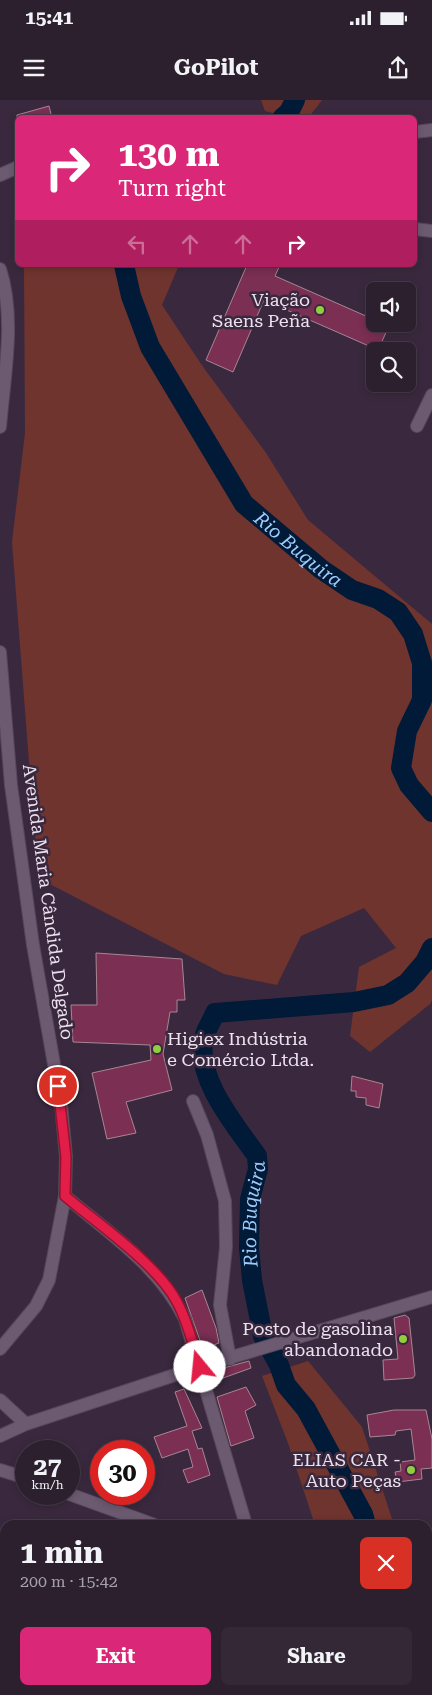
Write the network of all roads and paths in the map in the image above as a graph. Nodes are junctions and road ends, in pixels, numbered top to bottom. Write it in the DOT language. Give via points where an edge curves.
graph roads {
  1 [pos="432,130"];
  2 [pos="417,132"];
  3 [pos="15,168"];
  4 [pos="0,175"];
  5 [pos="417,229"];
  6 [pos="432,231"];
  7 [pos="0,269"];
  8 [pos="432,395"];
  9 [pos="417,426"];
  10 [pos="0,427"];
  11 [pos="0,652"];
  12 [pos="193,1101"];
  13 [pos="65,1196"];
  14 [pos="432,1297"];
  15 [pos="0,1349"];
  16 [pos="230,1359"];
  17 [pos="200,1367"];
  18 [pos="0,1400"];
  19 [pos="26,1424"];
  20 [pos="0,1436"];
  21 [pos="0,1469"];
  22 [pos="15,1474"];
  23 [pos="80,1498"];
  24 [pos="142,1520"];
  25 [pos="245,1520"];
  1 -- 2 [label="street"];
  3 -- 4 [label="street"];
  5 -- 6 [label="street"];
  7 -- 10 [label="street" via="7,337"];
  8 -- 9 [label="street"];
  11 -- 13 [label="street, Avenida Maria Cândida Delgado" via="14,804 33,945 61,1104 66,1157"];
  12 -- 16 [label="street" via="207,1135 225,1201 226,1247 220,1305"];
  13 -- 15 [label="street, Avenida Maria Cândida Delgado" via="42,1296"];
  13 -- 17 [label="street" via="130,1250 164,1284 185,1319"];
  14 -- 16 [label="street"];
  16 -- 17 [label="street"];
  17 -- 19 [label="street"];
  17 -- 25 [label="street"];
  18 -- 19 [label="street"];
  19 -- 20 [label="street"];
  21 -- 22 [label="street"];
  23 -- 24 [label="street"];
}
